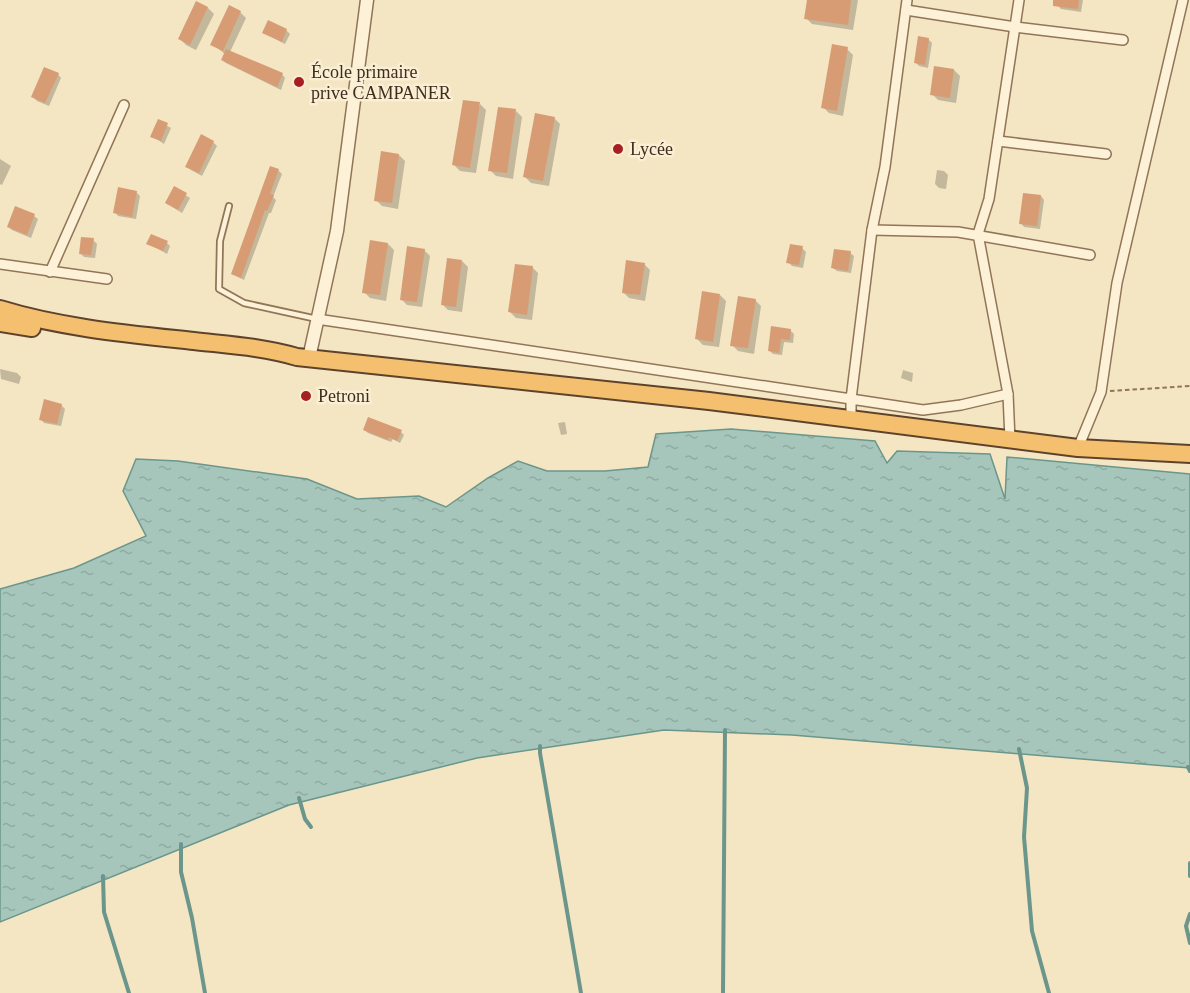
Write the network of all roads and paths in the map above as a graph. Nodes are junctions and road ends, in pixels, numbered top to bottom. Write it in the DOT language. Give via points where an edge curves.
graph roads {
  1 [pos="367,0"];
  2 [pos="1019,0"];
  3 [pos="1183,0"];
  4 [pos="906,5"];
  5 [pos="1015,27"];
  6 [pos="1123,40"];
  7 [pos="124,105"];
  8 [pos="998,141"];
  9 [pos="1106,154"];
  10 [pos="229,206"];
  11 [pos="872,230"];
  12 [pos="978,234"];
  13 [pos="1090,255"];
  14 [pos="0,264"];
  15 [pos="50,272"];
  16 [pos="107,279"];
  17 [pos="0,309"];
  18 [pos="317,319"];
  19 [pos="0,323"];
  20 [pos="303,358"];
  21 [pos="1190,386"];
  22 [pos="1101,392"];
  23 [pos="1008,394"];
  24 [pos="851,399"];
  25 [pos="851,420"];
  26 [pos="1010,440"];
  27 [pos="1078,448"];
  28 [pos="1190,454"];
  1 -- 18 [label="street" via="337,231"];
  2 -- 5 [label="street"];
  3 -- 22 [label="street" via="1117,283"];
  4 -- 5 [label="street"];
  4 -- 11 [label="street" via="885,167"];
  5 -- 6 [label="street"];
  5 -- 8 [label="street"];
  7 -- 15 [label="street"];
  8 -- 9 [label="street"];
  8 -- 12 [label="street" via="989,199"];
  10 -- 18 [label="lane" via="220,241 219,289 244,303"];
  11 -- 12 [label="street"];
  11 -- 24 [label="street"];
  12 -- 13 [label="street"];
  12 -- 23 [label="street"];
  14 -- 15 [label="street"];
  15 -- 16 [label="street"];
  17 -- 20 [label="highway" via="122,333 271,350"];
  18 -- 20 [label="street"];
  18 -- 24 [label="street"];
  19 -- 20 [label="highway" via="120,344 274,360"];
  20 -- 25 [label="highway"];
  21 -- 22 [label="path"];
  22 -- 27 [label="street"];
  23 -- 24 [label="street" via="923,410"];
  23 -- 26 [label="street"];
  24 -- 25 [label="street"];
  25 -- 26 [label="highway"];
  26 -- 27 [label="highway"];
  27 -- 28 [label="highway"];
}
